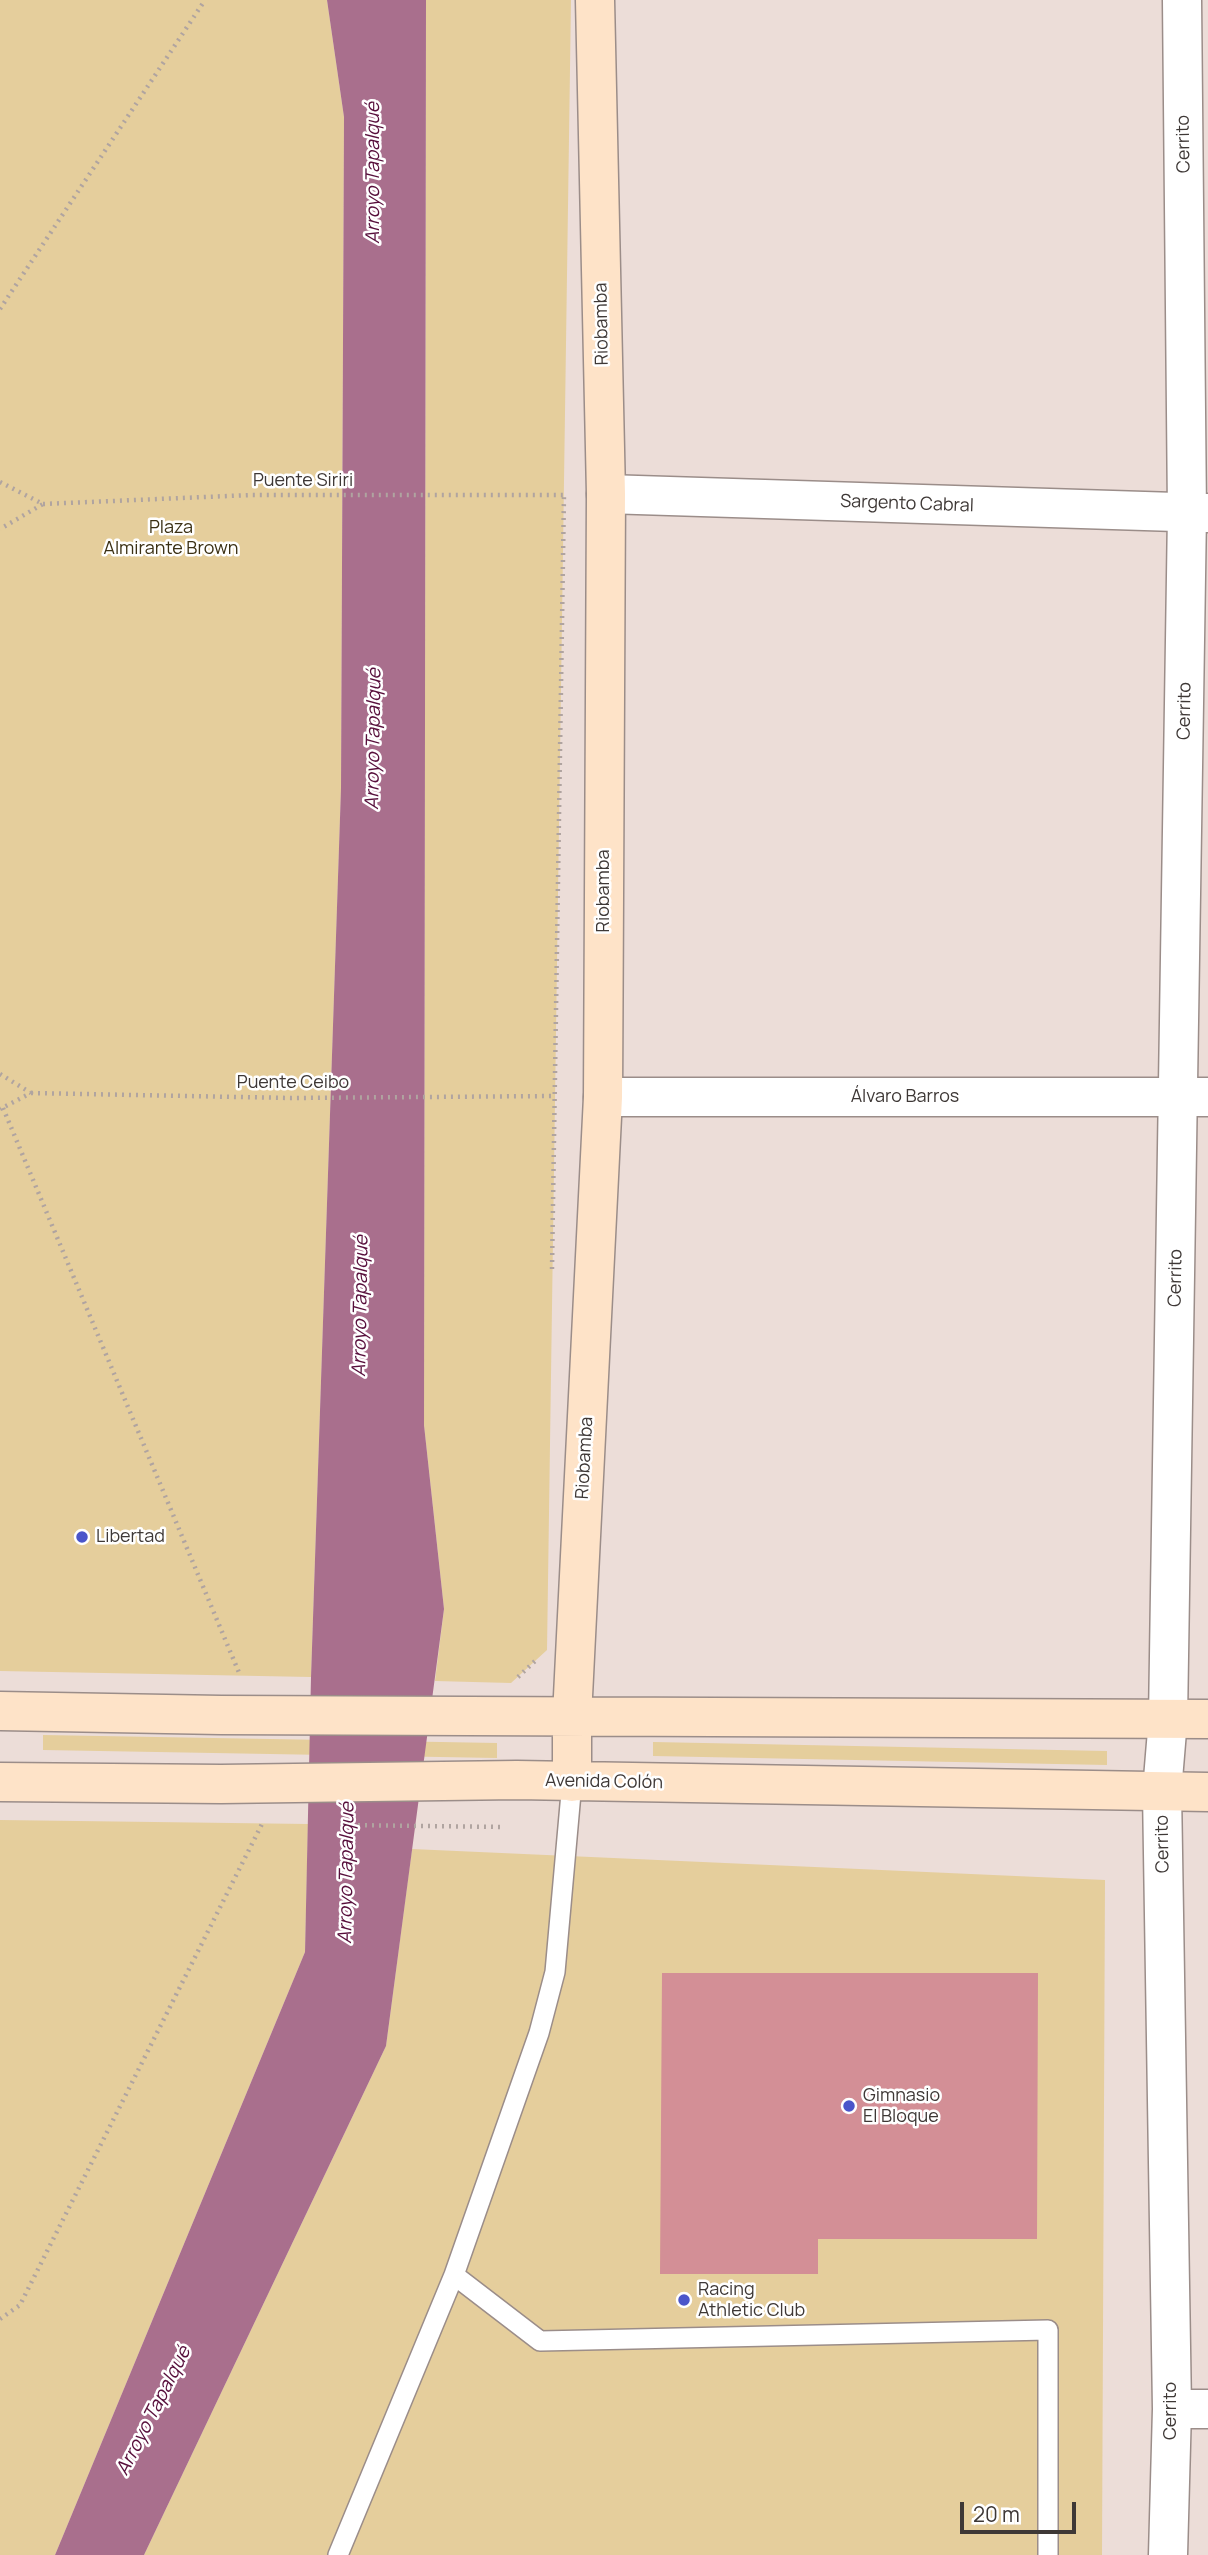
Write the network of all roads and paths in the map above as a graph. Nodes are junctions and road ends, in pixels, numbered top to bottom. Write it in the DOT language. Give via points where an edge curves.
graph roads {
  1 [pos="205,0"];
  2 [pos="595,0"];
  3 [pos="1182,0"];
  4 [pos="0,309"];
  5 [pos="564,481"];
  6 [pos="0,482"];
  7 [pos="606,494"];
  8 [pos="564,495"];
  9 [pos="43,504"];
  10 [pos="1198,513"];
  11 [pos="0,529"];
  12 [pos="0,1074"];
  13 [pos="31,1093"];
  14 [pos="555,1097"];
  15 [pos="603,1097"];
  16 [pos="1194,1097"];
  17 [pos="2,1108"];
  18 [pos="552,1278"];
  19 [pos="538,1658"];
  20 [pos="240,1675"];
  21 [pos="511,1700"];
  22 [pos="0,1711"];
  23 [pos="572,1716"];
  24 [pos="1168,1719"];
  25 [pos="1208,1719"];
  26 [pos="0,1782"];
  27 [pos="572,1782"];
  28 [pos="1162,1791"];
  29 [pos="1208,1792"];
  30 [pos="262,1824"];
  31 [pos="336,1824"];
  32 [pos="504,1827"];
  33 [pos="454,2275"];
  34 [pos="0,2319"];
  35 [pos="1190,2409"];
  36 [pos="338,2555"];
  37 [pos="1048,2555"];
  38 [pos="1168,2555"];
  1 -- 4 [label="path"];
  2 -- 7 [label="main road, Riobamba"];
  3 -- 10 [label="street, Cerrito"];
  5 -- 8 [label="path"];
  6 -- 9 [label="path"];
  7 -- 10 [label="street, Sargento Cabral"];
  7 -- 15 [label="main road, Riobamba"];
  8 -- 9 [label="path, Puente Siriri" via="251,495"];
  8 -- 14 [label="path"];
  9 -- 11 [label="path"];
  10 -- 16 [label="street, Cerrito"];
  12 -- 13 [label="path"];
  13 -- 14 [label="path, Puente Ceibo"];
  13 -- 17 [label="path, Puente Ceibo"];
  14 -- 18 [label="path"];
  15 -- 16 [label="street, Álvaro Barros"];
  15 -- 23 [label="main road, Riobamba"];
  16 -- 24 [label="street, Cerrito"];
  17 -- 20 [label="path"];
  19 -- 21 [label="path"];
  21 -- 22 [label="main road" via="221,1715"];
  21 -- 23 [label="main road"];
  23 -- 24 [label="main road"];
  23 -- 27 [label="main road, Riobamba"];
  24 -- 25 [label="main road"];
  24 -- 28 [label="street, Cerrito"];
  26 -- 27 [label="main road, Avenida Colón"];
  27 -- 28 [label="main road, Avenida Colón"];
  27 -- 33 [label="lane" via="555,1972 539,2034"];
  28 -- 29 [label="main road, Avenida Colón"];
  28 -- 35 [label="street, Cerrito"];
  30 -- 34 [label="path" via="20,2305"];
  31 -- 32 [label="path"];
  33 -- 36 [label="lane"];
  33 -- 37 [label="lane" via="540,2341 1048,2330"];
  35 -- 38 [label="street, Cerrito"];
}
